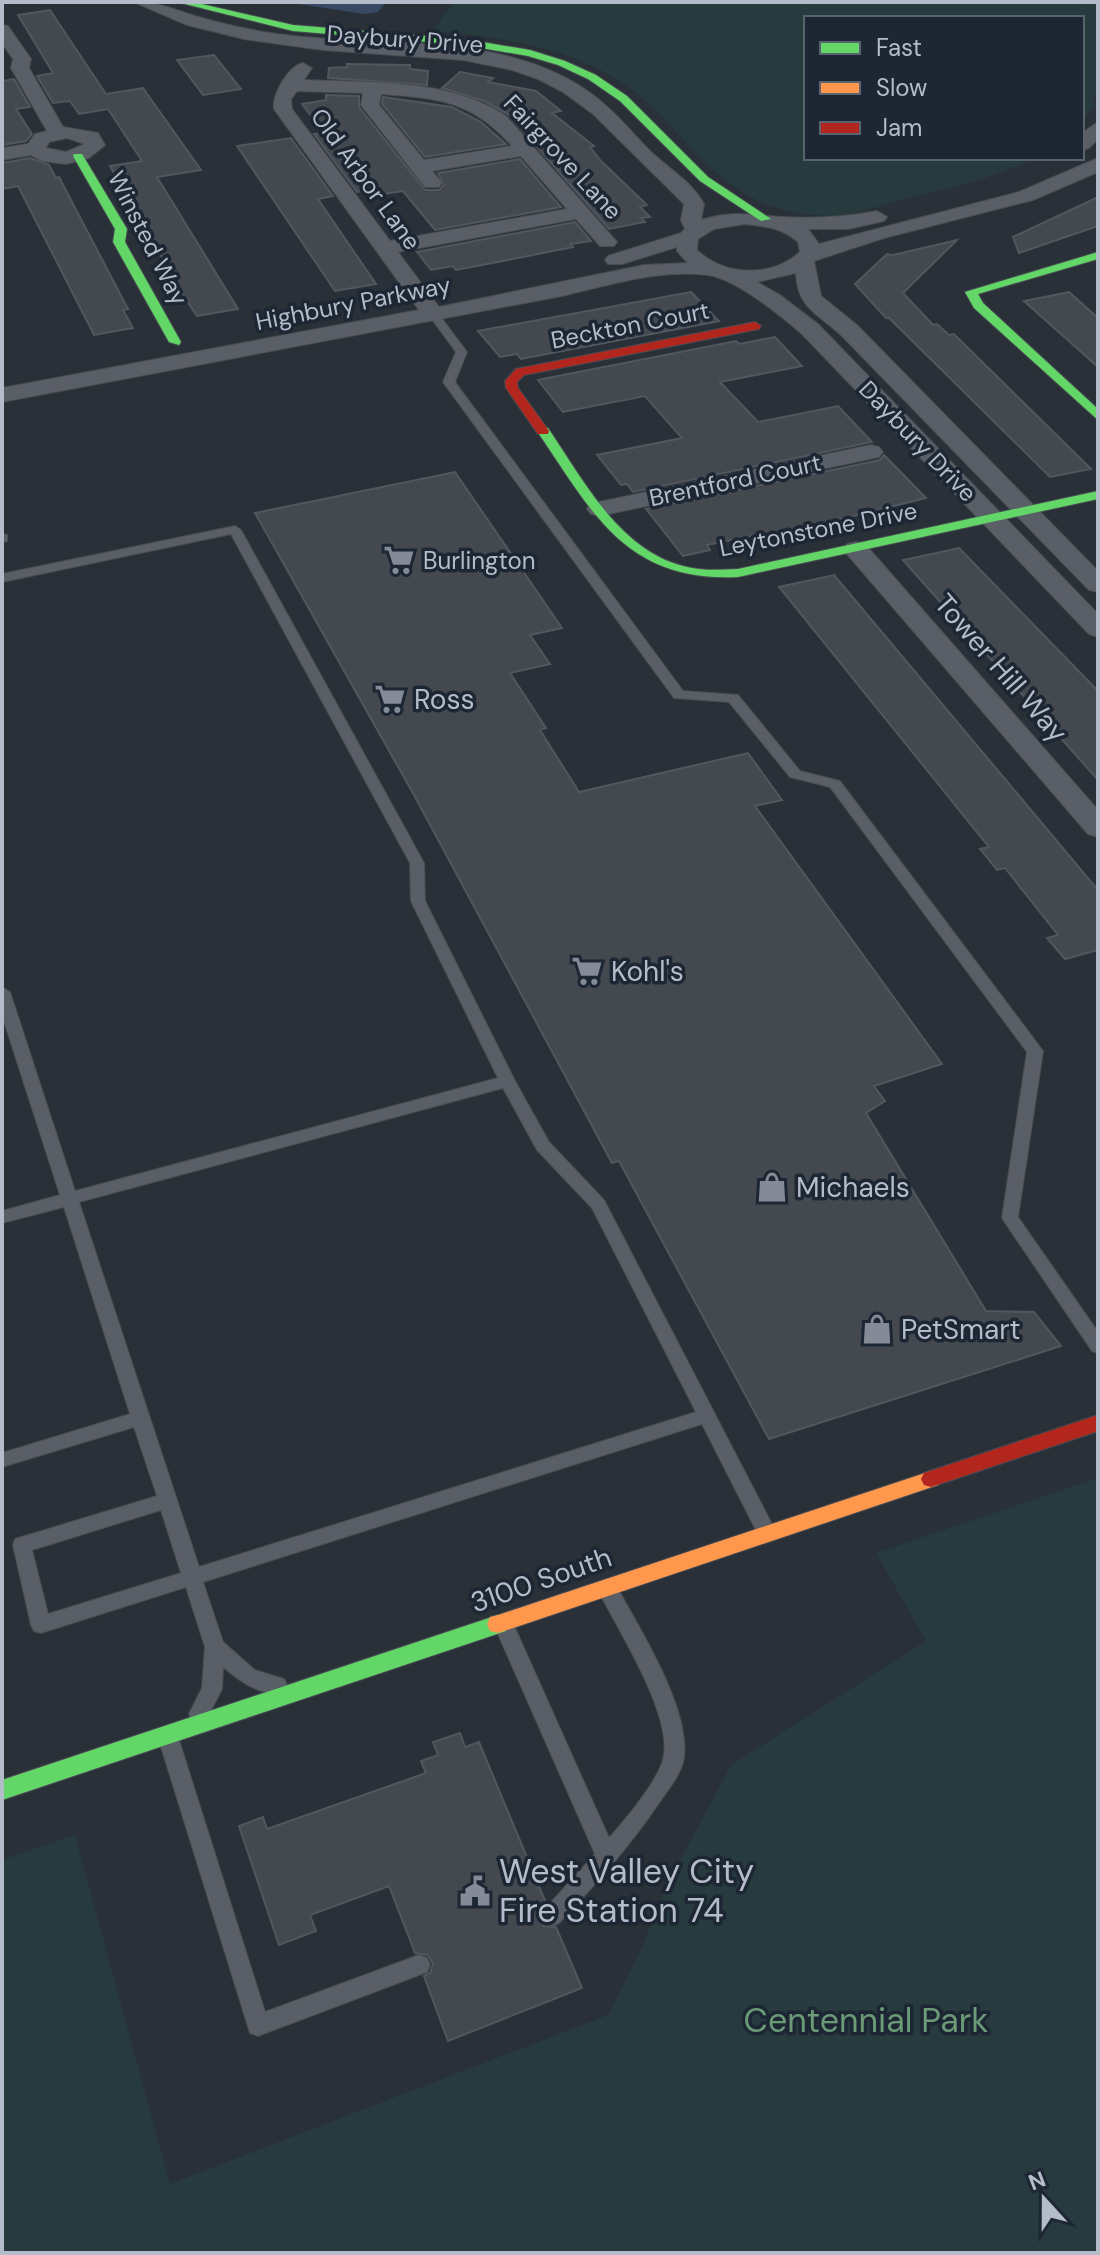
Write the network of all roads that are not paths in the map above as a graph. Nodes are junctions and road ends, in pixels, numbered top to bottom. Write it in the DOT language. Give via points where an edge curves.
graph roads {
  1 [pos="143,2"];
  2 [pos="182,2"];
  3 [pos="2,30"];
  4 [pos="324,39"];
  5 [pos="290,85"];
  6 [pos="373,90"];
  7 [pos="57,133"];
  8 [pos="35,149"];
  9 [pos="525,150"];
  10 [pos="2,154"];
  11 [pos="78,156"];
  12 [pos="1098,164"];
  13 [pos="1042,169"];
  14 [pos="581,212"];
  15 [pos="773,221"];
  16 [pos="692,234"];
  17 [pos="607,242"];
  18 [pos="384,248"];
  19 [pos="1098,255"];
  20 [pos="807,258"];
  21 [pos="717,271"];
  22 [pos="427,306"];
  23 [pos="755,326"];
  24 [pos="175,342"];
  25 [pos="2,373"];
  26 [pos="516,375"];
  27 [pos="2,395"];
  28 [pos="1098,416"];
  29 [pos="871,452"];
  30 [pos="1098,495"];
  31 [pos="599,509"];
  32 [pos="1026,511"];
  33 [pos="993,518"];
  34 [pos="856,549"];
  35 [pos="2,578"];
  36 [pos="1098,585"];
  37 [pos="1098,629"];
  38 [pos="1098,828"];
  39 [pos="2,992"];
  40 [pos="507,1081"];
  41 [pos="69,1199"];
  42 [pos="2,1217"];
  43 [pos="1098,1346"];
  44 [pos="706,1416"];
  45 [pos="139,1418"];
  46 [pos="1098,1423"];
  47 [pos="2,1460"];
  48 [pos="167,1501"];
  49 [pos="767,1534"];
  50 [pos="192,1578"];
  51 [pos="607,1587"];
  52 [pos="503,1622"];
  53 [pos="215,1647"];
  54 [pos="298,1690"];
  55 [pos="193,1726"];
  56 [pos="168,1735"];
  57 [pos="2,1790"];
  58 [pos="607,1857"];
  59 [pos="552,1916"];
  60 [pos="419,1965"];
  1 -- 4 [label="street, Daybury Drive" via="226,30"];
  2 -- 4 [label="street, Daybury Drive"];
  3 -- 7 [label="street"];
  4 -- 5 [label="street, Old Arbor Lane"];
  4 -- 15 [label="street, Daybury Drive" via="460,40 578,70 616,92 713,187"];
  4 -- 16 [label="street, Daybury Drive" via="510,63 558,81 592,103 686,191 694,204"];
  5 -- 6 [label="street, Fairgrove Lane"];
  5 -- 18 [label="street, Old Arbor Lane" via="283,109"];
  6 -- 9 [label="street, Fairgrove Lane" via="418,92 475,105 494,115"];
  6 -- 9 [label="street" via="370,105 426,175"];
  7 -- 8 [label="street" via="37,142"];
  7 -- 11 [label="street" via="85,134 95,141 92,149"];
  8 -- 10 [label="street"];
  8 -- 11 [label="street" via="56,158"];
  9 -- 14 [label="street, Fairgrove Lane"];
  11 -- 24 [label="street, Winsted Way" via="121,229 119,242"];
  12 -- 20 [label="street" via="1057,186 997,207 884,231"];
  13 -- 15 [label="street" via="981,192 848,223"];
  14 -- 17 [label="street, Fairgrove Lane"];
  14 -- 18 [label="street"];
  15 -- 16 [label="street, Highbury Parkway" via="726,220"];
  15 -- 20 [label="street" via="808,240"];
  16 -- 21 [label="street" via="686,244 692,258"];
  16 -- 22 [label="street, Highbury Parkway" via="592,266"];
  18 -- 22 [label="street, Old Arbor Lane"];
  19 -- 28 [label="street" via="971,292 978,305"];
  20 -- 21 [label="street, Highbury Parkway" via="777,273"];
  20 -- 32 [label="street, Daybury Drive" via="808,292 814,301 849,330"];
  21 -- 22 [label="street, Highbury Parkway" via="635,272 586,285"];
  21 -- 33 [label="street, Daybury Drive" via="773,299 803,322"];
  22 -- 24 [label="street, Highbury Parkway"];
  22 -- 27 [label="street, Highbury Parkway"];
  22 -- 43 [label="lane" via="462,352 449,382 679,695 733,698 795,774 835,784 1035,1051 1010,1218"];
  23 -- 26 [label="street, Beckton Court" via="534,367"];
  24 -- 25 [label="street, Highbury Parkway"];
  26 -- 31 [label="street, Leytonstone Drive" via="512,388"];
  29 -- 31 [label="street, Brentford Court"];
  30 -- 32 [label="street, Leytonstone Drive"];
  31 -- 34 [label="street, Leytonstone Drive" via="644,556 690,572 738,573"];
  32 -- 33 [label="street, Leytonstone Drive"];
  32 -- 36 [label="street, Daybury Drive"];
  33 -- 34 [label="street, Leytonstone Drive"];
  33 -- 37 [label="street, Daybury Drive"];
  34 -- 38 [label="street, Tower Hill Way"];
  35 -- 40 [label="lane" via="235,530 417,863 418,901"];
  39 -- 41 [label="lane"];
  40 -- 41 [label="lane"];
  40 -- 44 [label="lane" via="543,1146 598,1204"];
  41 -- 42 [label="lane"];
  41 -- 45 [label="lane"];
  44 -- 49 [label="lane"];
  44 -- 50 [label="lane"];
  45 -- 47 [label="lane"];
  45 -- 48 [label="lane"];
  46 -- 49 [label="street, 3100 South"];
  48 -- 50 [label="lane"];
  48 -- 50 [label="lane" via="22,1545 41,1625"];
  49 -- 51 [label="street, 3100 South"];
  50 -- 53 [label="lane"];
  51 -- 52 [label="street, 3100 South"];
  51 -- 58 [label="lane" via="666,1705 675,1742 669,1771"];
  52 -- 54 [label="street, 3100 South"];
  52 -- 58 [label="lane"];
  53 -- 54 [label="lane" via="249,1677"];
  53 -- 55 [label="lane" via="212,1689"];
  54 -- 55 [label="street, 3100 South"];
  55 -- 56 [label="street, 3100 South"];
  56 -- 57 [label="street, 3100 South"];
  56 -- 60 [label="lane" via="258,2025"];
  58 -- 59 [label="lane"];
}
